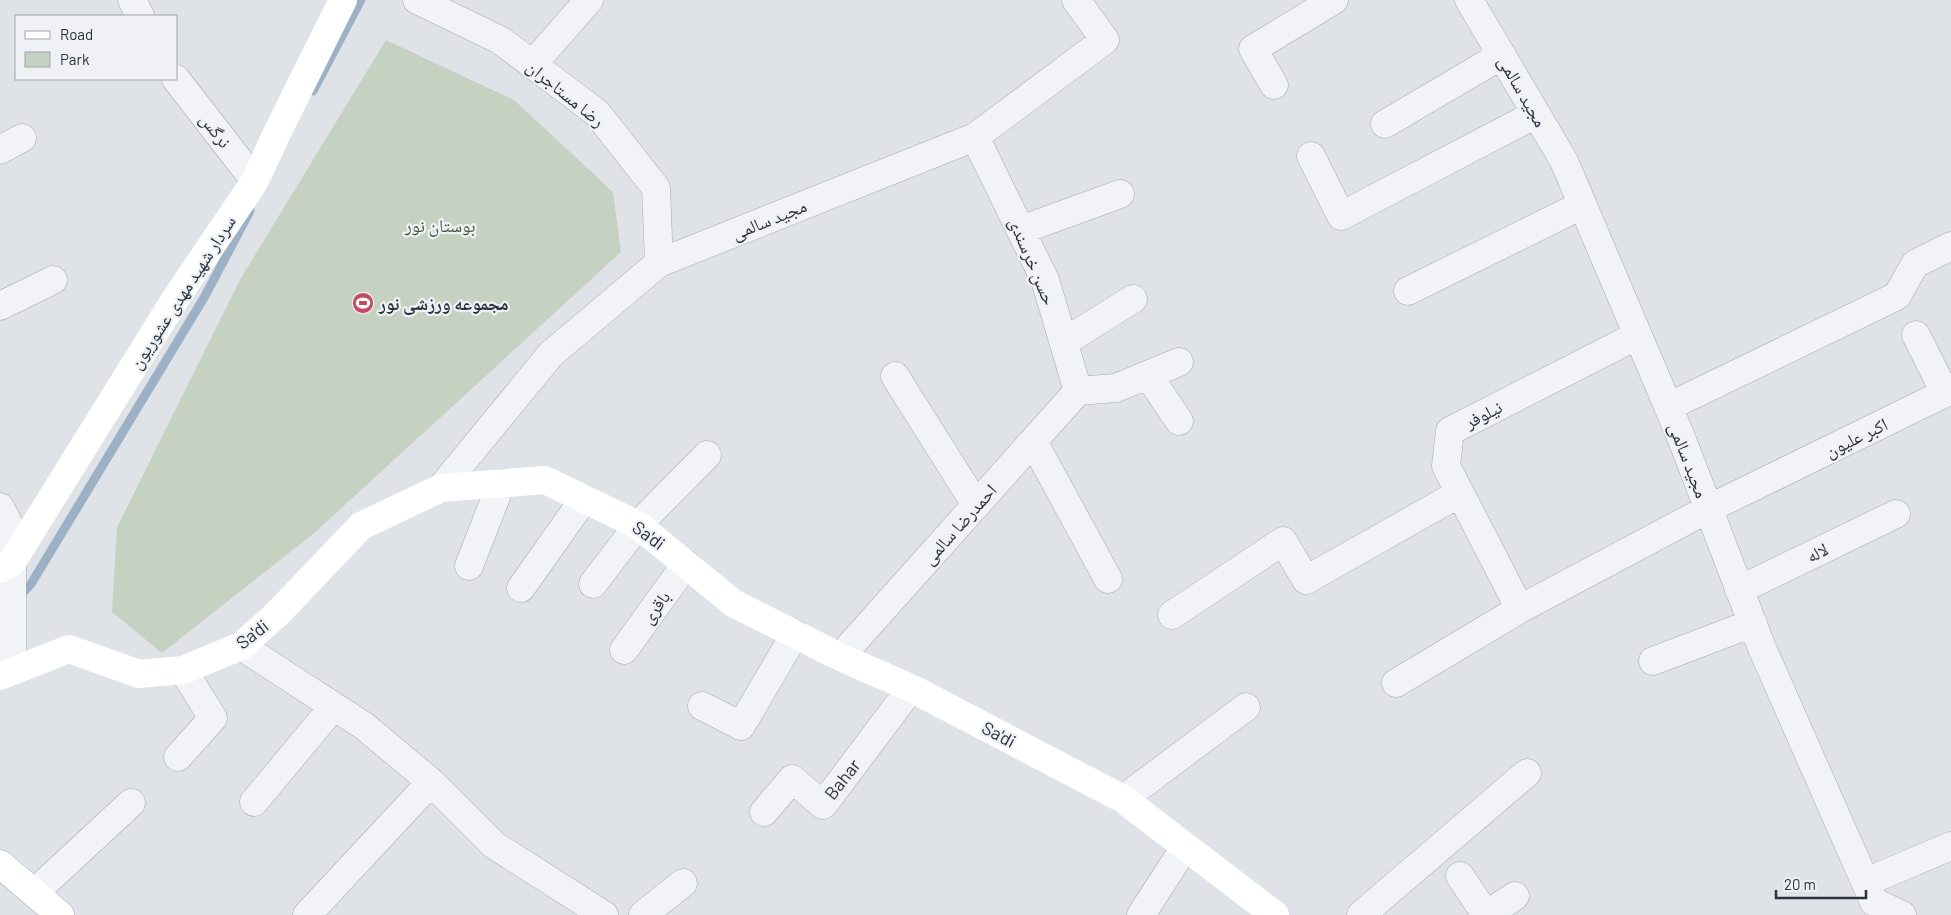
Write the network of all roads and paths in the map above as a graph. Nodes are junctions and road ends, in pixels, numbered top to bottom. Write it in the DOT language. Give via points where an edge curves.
graph roads {
  1 [pos="132,0"];
  2 [pos="343,0"];
  3 [pos="417,0"];
  4 [pos="589,0"];
  5 [pos="1076,0"];
  6 [pos="1334,0"];
  7 [pos="1469,0"];
  8 [pos="140,15"];
  9 [pos="1502,56"];
  10 [pos="532,65"];
  11 [pos="177,80"];
  12 [pos="1274,85"];
  13 [pos="1536,114"];
  14 [pos="1384,124"];
  15 [pos="975,137"];
  16 [pos="1310,156"];
  17 [pos="255,181"];
  18 [pos="1120,194"];
  19 [pos="1582,205"];
  20 [pos="1020,230"];
  21 [pos="1951,246"];
  22 [pos="660,263"];
  23 [pos="53,280"];
  24 [pos="1408,291"];
  25 [pos="1132,299"];
  26 [pos="0,306"];
  27 [pos="1638,335"];
  28 [pos="1916,335"];
  29 [pos="1064,342"];
  30 [pos="1179,362"];
  31 [pos="1148,375"];
  32 [pos="896,376"];
  33 [pos="1078,390"];
  34 [pos="1668,407"];
  35 [pos="1179,421"];
  36 [pos="1033,441"];
  37 [pos="707,455"];
  38 [pos="501,484"];
  39 [pos="432,492"];
  40 [pos="1460,493"];
  41 [pos="592,503"];
  42 [pos="976,505"];
  43 [pos="0,507"];
  44 [pos="1708,509"];
  45 [pos="1896,514"];
  46 [pos="637,524"];
  47 [pos="686,564"];
  48 [pos="469,566"];
  49 [pos="8,574"];
  50 [pos="1108,579"];
  51 [pos="592,584"];
  52 [pos="521,588"];
  53 [pos="1739,590"];
  54 [pos="1520,609"];
  55 [pos="1172,615"];
  56 [pos="1752,623"];
  57 [pos="795,634"];
  58 [pos="240,646"];
  59 [pos="624,650"];
  60 [pos="840,657"];
  61 [pos="1653,662"];
  62 [pos="184,670"];
  63 [pos="6,673"];
  64 [pos="1396,683"];
  65 [pos="911,688"];
  66 [pos="702,706"];
  67 [pos="333,707"];
  68 [pos="1246,707"];
  69 [pos="178,757"];
  70 [pos="1527,773"];
  71 [pos="431,782"];
  72 [pos="1123,799"];
  73 [pos="254,802"];
  74 [pos="131,803"];
  75 [pos="764,812"];
  76 [pos="1951,846"];
  77 [pos="1185,847"];
  78 [pos="0,864"];
  79 [pos="1460,876"];
  80 [pos="1866,882"];
  81 [pos="683,883"];
  82 [pos="34,893"];
  83 [pos="1515,896"];
  84 [pos="1269,914"];
  85 [pos="60,915"];
  86 [pos="307,915"];
  87 [pos="604,915"];
  88 [pos="643,915"];
  89 [pos="1141,915"];
  90 [pos="1361,915"];
  91 [pos="1486,915"];
  92 [pos="1902,915"];
  1 -- 8 [label="street"];
  2 -- 17 [label="street, سردار شهید مهدی عشوریون"];
  3 -- 10 [label="street, رضا مستاجران" via="500,40"];
  4 -- 10 [label="street"];
  5 -- 15 [label="street, مجید سالمی" via="1105,40"];
  6 -- 12 [label="street" via="1253,49"];
  7 -- 9 [label="street, مجید سالمی"];
  9 -- 13 [label="street, مجید سالمی"];
  9 -- 14 [label="street"];
  10 -- 22 [label="street, رضا مستاجران" via="597,114 656,188"];
  11 -- 17 [label="street, نرگس"];
  13 -- 16 [label="street" via="1341,216"];
  13 -- 19 [label="street, مجید سالمی" via="1564,161"];
  15 -- 20 [label="street, حسن خرسندی"];
  15 -- 22 [label="street, مجید سالمی"];
  17 -- 49 [label="street, سردار شهید مهدی عشوریون" via="176,298"];
  18 -- 20 [label="street"];
  19 -- 24 [label="street"];
  19 -- 27 [label="street, مجید سالمی"];
  20 -- 29 [label="street, حسن خرسندی" via="1045,280"];
  21 -- 34 [label="street" via="1915,264 1896,296"];
  22 -- 39 [label="street, مجید سالمی" via="551,354"];
  23 -- 26 [label="street"];
  25 -- 29 [label="street"];
  27 -- 34 [label="street, مجید سالمی"];
  27 -- 40 [label="street, نیلوفر" via="1450,431 1446,466"];
  28 -- 44 [label="street, اکبر علیون" via="1945,393"];
  29 -- 33 [label="street, حسن خرسندی"];
  30 -- 31 [label="street"];
  31 -- 33 [label="street" via="1116,388"];
  31 -- 35 [label="street"];
  32 -- 42 [label="street"];
  33 -- 36 [label="street, احمدرضا سالمی"];
  34 -- 44 [label="street, مجید سالمی"];
  36 -- 42 [label="street, احمدرضا سالمی"];
  36 -- 50 [label="street"];
  37 -- 46 [label="street"];
  38 -- 39 [label="street, Sa'di"];
  38 -- 41 [label="street, Sa'di" via="545,480"];
  38 -- 48 [label="street"];
  39 -- 58 [label="street, Sa'di" via="361,526"];
  40 -- 54 [label="street, نیلوفر"];
  40 -- 55 [label="street" via="1306,580 1283,541"];
  41 -- 46 [label="street, Sa'di"];
  41 -- 52 [label="street"];
  42 -- 60 [label="street, احمدرضا سالمی"];
  43 -- 49 [label="street" via="9,525"];
  44 -- 53 [label="street, مجید سالمی"];
  44 -- 54 [label="street"];
  45 -- 53 [label="street, لاله"];
  46 -- 47 [label="street, Sa'di"];
  46 -- 51 [label="street"];
  47 -- 57 [label="street, Sa'di" via="733,603"];
  47 -- 59 [label="street, باقری"];
  49 -- 63 [label="street" via="12,619"];
  53 -- 56 [label="street, مجید سالمی"];
  54 -- 64 [label="street"];
  56 -- 61 [label="street"];
  56 -- 80 [label="street, مجید سالمی"];
  57 -- 60 [label="street, Sa'di"];
  57 -- 66 [label="street" via="741,726"];
  58 -- 62 [label="street, Sa'di"];
  58 -- 67 [label="street"];
  60 -- 65 [label="street, Sa'di"];
  62 -- 63 [label="street, Sa'di" via="139,674 68,649"];
  62 -- 69 [label="street" via="214,718"];
  65 -- 72 [label="street, Sa'di"];
  65 -- 75 [label="street, Bahar" via="823,805 792,779"];
  67 -- 71 [label="street" via="364,726"];
  67 -- 73 [label="street"];
  68 -- 72 [label="street"];
  70 -- 90 [label="street"];
  71 -- 86 [label="street"];
  71 -- 87 [label="street" via="494,845"];
  72 -- 77 [label="street, Sa'di"];
  74 -- 82 [label="street"];
  76 -- 80 [label="street"];
  77 -- 84 [label="street, Sa'di"];
  77 -- 89 [label="street"];
  78 -- 82 [label="street"];
  79 -- 91 [label="street"];
  80 -- 92 [label="street, مجید سالمی" via="1874,902"];
  81 -- 88 [label="street"];
  82 -- 85 [label="street"];
  83 -- 91 [label="street"];
}
